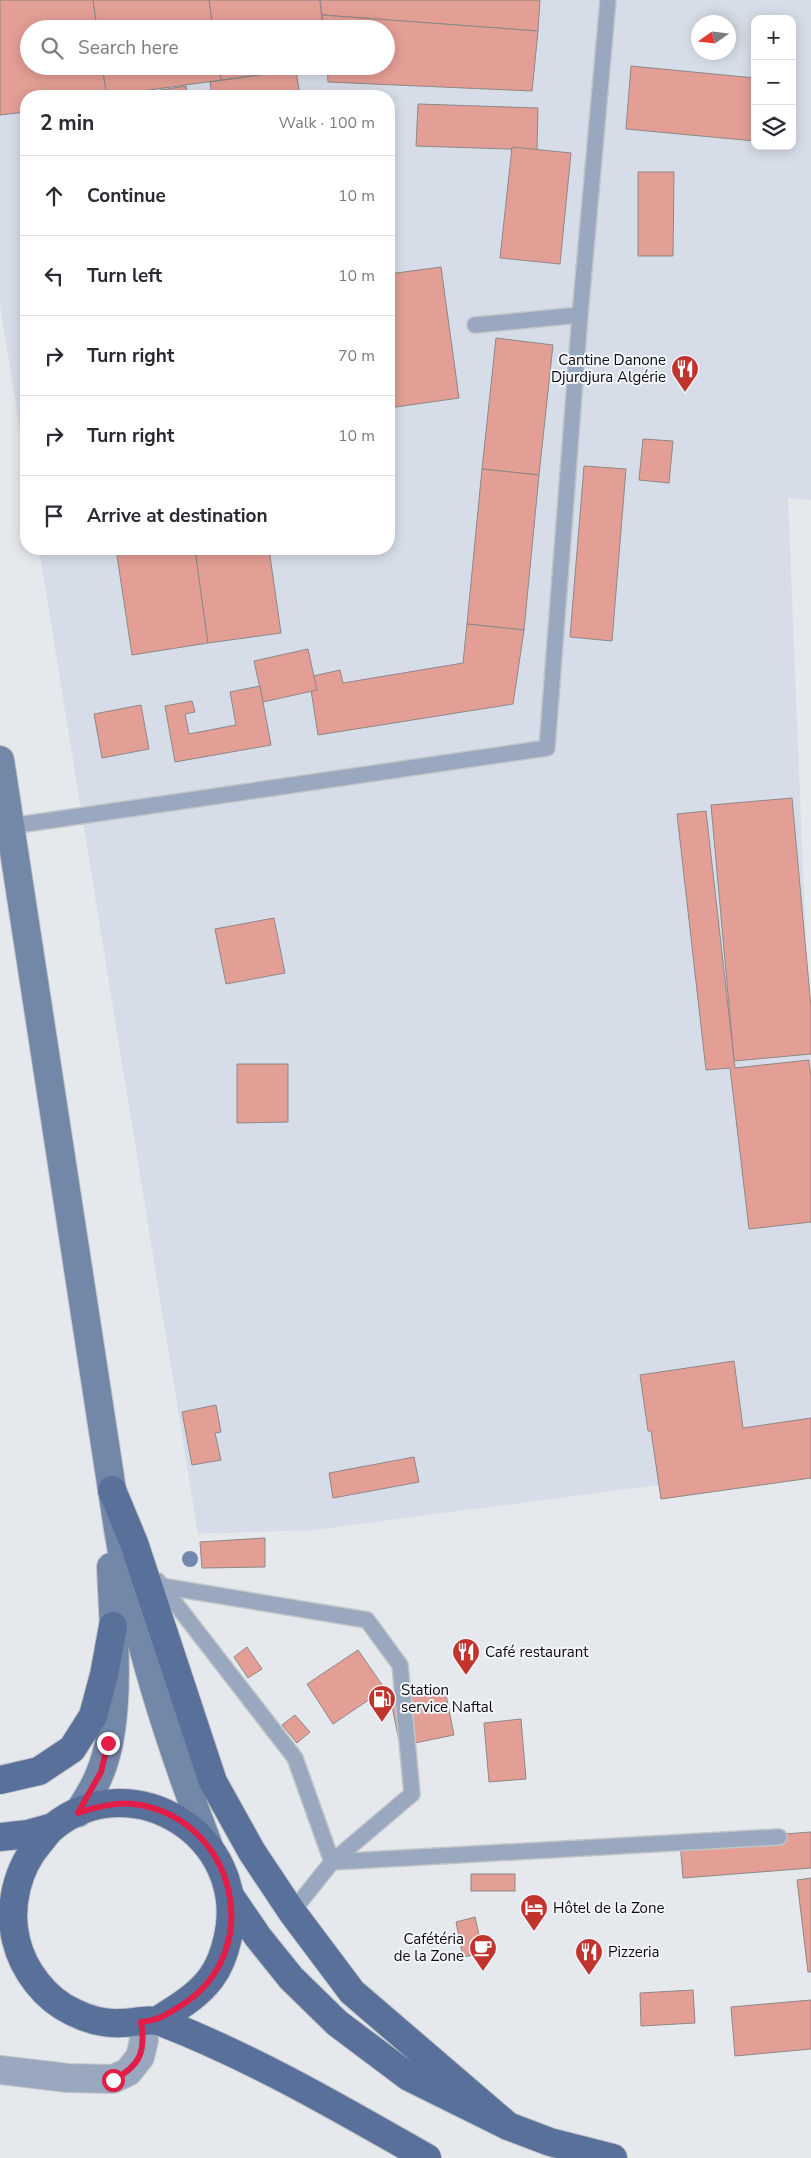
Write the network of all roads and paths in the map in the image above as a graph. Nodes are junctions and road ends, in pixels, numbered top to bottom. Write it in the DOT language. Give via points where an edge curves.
graph roads {
  1 [pos="608,0"];
  2 [pos="580,315"];
  3 [pos="475,325"];
  4 [pos="0,760"];
  5 [pos="10,826"];
  6 [pos="106,1448"];
  7 [pos="112,1490"];
  8 [pos="134,1543"];
  9 [pos="161,1586"];
  10 [pos="113,1626"];
  11 [pos="0,1780"];
  12 [pos="78,1813"];
  13 [pos="53,1828"];
  14 [pos="0,1837"];
  15 [pos="779,1837"];
  16 [pos="208,1844"];
  17 [pos="332,1862"];
  18 [pos="230,1896"];
  19 [pos="292,1912"];
  20 [pos="8,1933"];
  21 [pos="149,2021"];
  22 [pos="0,2070"];
  23 [pos="508,2126"];
  24 [pos="428,2158"];
  25 [pos="613,2158"];
  1 -- 2 [label="lane"];
  2 -- 3 [label="lane"];
  2 -- 5 [label="lane" via="547,748"];
  4 -- 5 [label="main road"];
  5 -- 6 [label="main road"];
  6 -- 7 [label="main road"];
  6 -- 10 [label="main road"];
  7 -- 8 [label="main road"];
  7 -- 16 [label="main road" via="133,1610 179,1767"];
  8 -- 9 [label="lane"];
  8 -- 19 [label="main road" via="213,1782 252,1852"];
  9 -- 17 [label="lane" via="295,1758"];
  9 -- 17 [label="lane" via="368,1620 400,1666 412,1794"];
  10 -- 11 [label="main road" via="93,1716 72,1749 39,1771"];
  10 -- 12 [label="main road" via="113,1703 108,1743 101,1772"];
  12 -- 13 [label="main road"];
  12 -- 16 [label="main road" via="105,1805 134,1804 161,1811 187,1824"];
  13 -- 14 [label="main road"];
  13 -- 20 [label="main road" via="32,1850 18,1878"];
  15 -- 17 [label="lane"];
  16 -- 18 [label="main road" via="222,1869"];
  17 -- 19 [label="lane"];
  18 -- 21 [label="main road" via="231,1924 225,1952 212,1978 192,1998"];
  18 -- 23 [label="main road" via="291,1978 337,2023 409,2077"];
  19 -- 23 [label="main road" via="352,1992"];
  20 -- 21 [label="main road" via="36,1982 72,2012 118,2024"];
  21 -- 22 [label="street" via="140,2057 128,2072 113,2080"];
  21 -- 24 [label="main road" via="205,2041"];
  23 -- 25 [label="main road" via="550,2142"];
}
